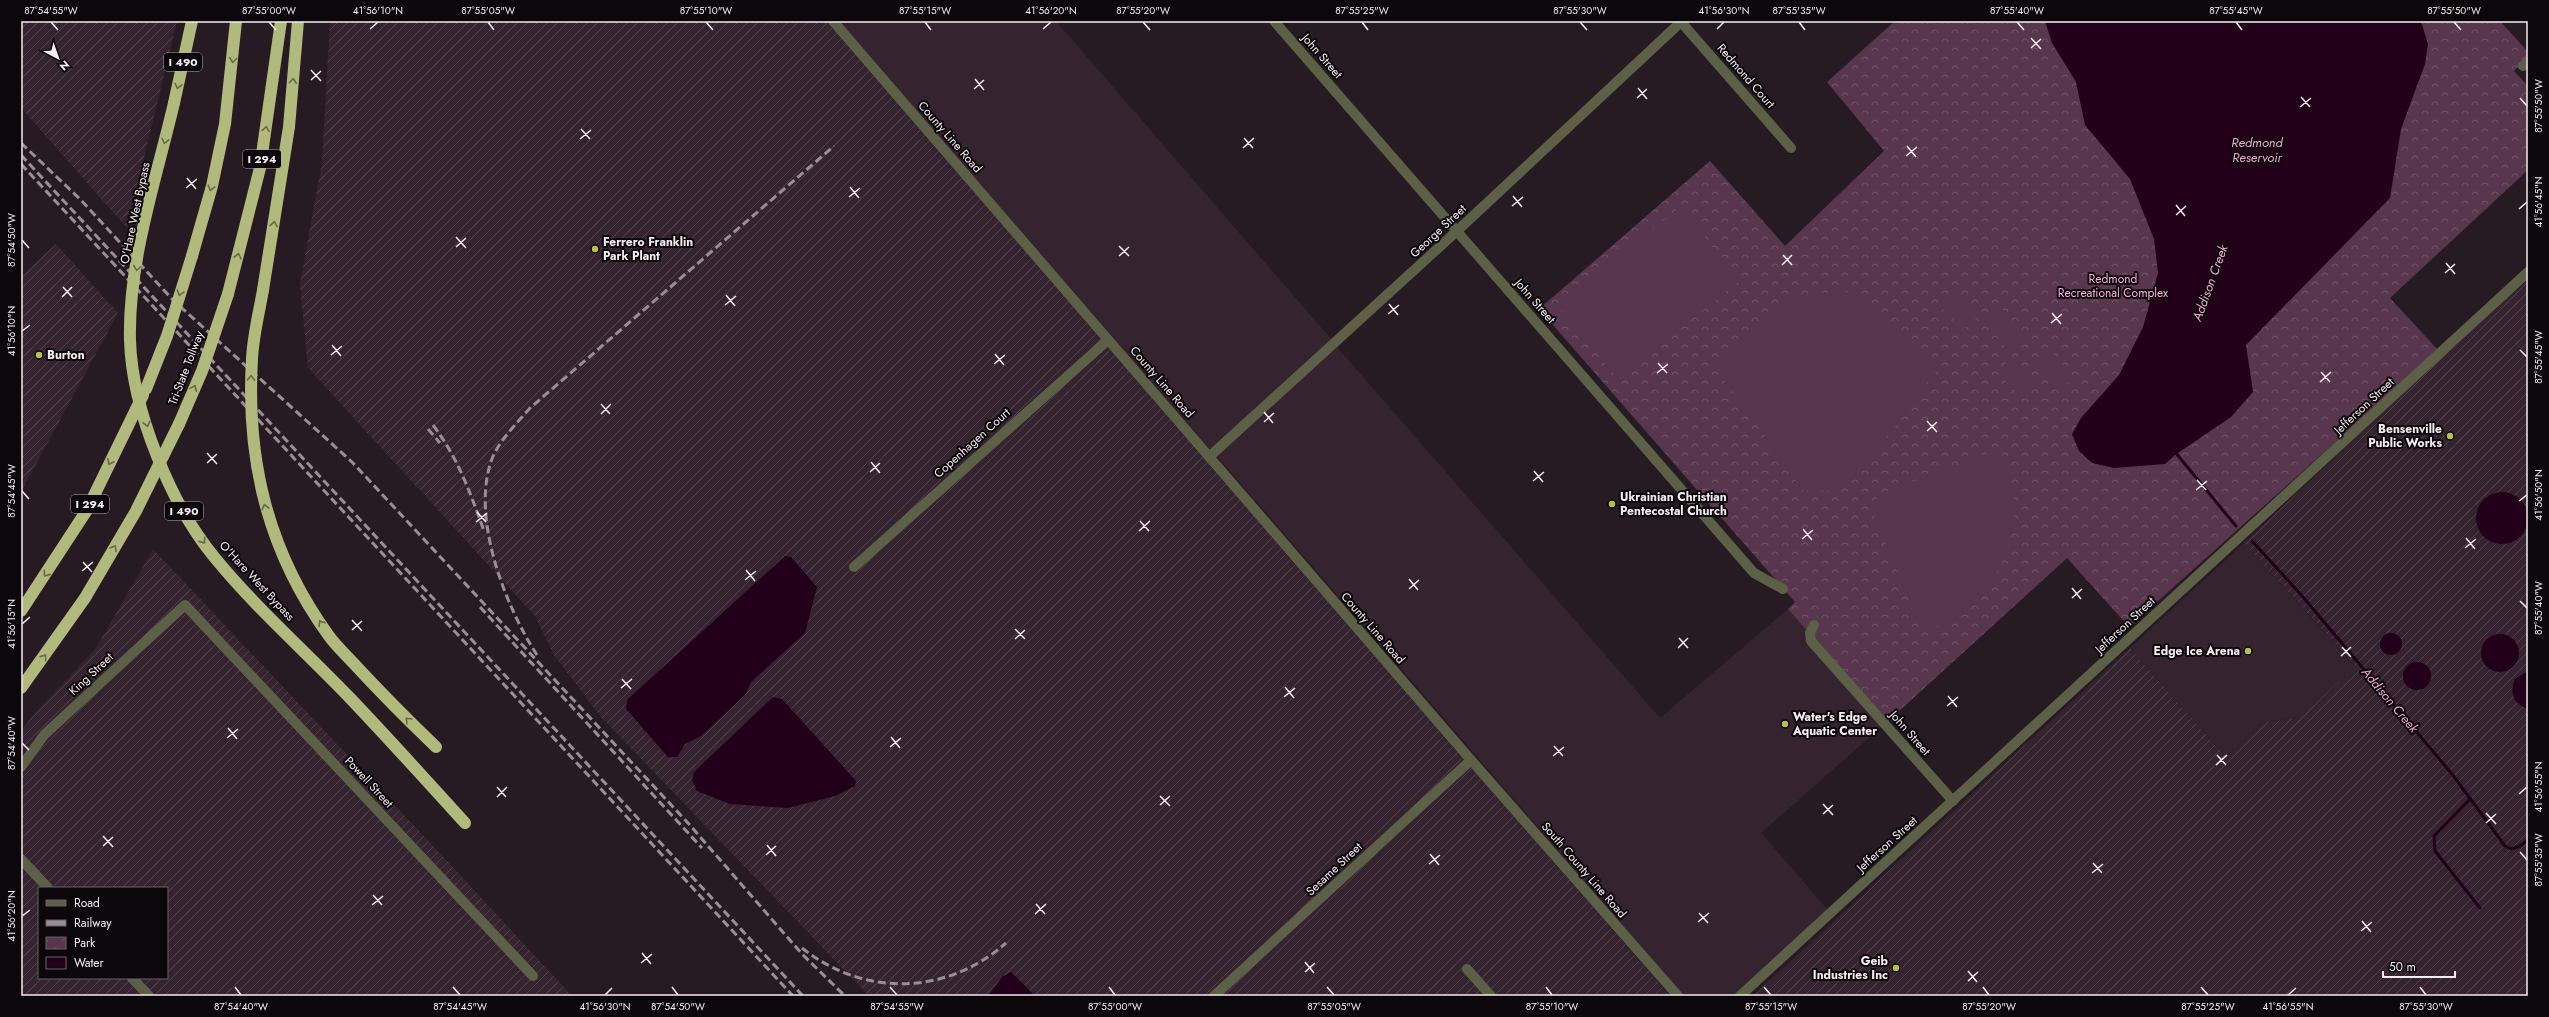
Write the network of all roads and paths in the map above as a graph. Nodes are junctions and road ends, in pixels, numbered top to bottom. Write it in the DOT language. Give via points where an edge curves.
graph roads {
  1 [pos="192,21"];
  2 [pos="236,21"];
  3 [pos="282,21"];
  4 [pos="298,21"];
  5 [pos="833,21"];
  6 [pos="1274,21"];
  7 [pos="1681,21"];
  8 [pos="1791,148"];
  9 [pos="1457,231"];
  10 [pos="2528,272"];
  11 [pos="1108,340"];
  12 [pos="1209,457"];
  13 [pos="854,568"];
  14 [pos="1783,589"];
  15 [pos="185,605"];
  16 [pos="21,611"];
  17 [pos="1814,625"];
  18 [pos="21,688"];
  19 [pos="436,747"];
  20 [pos="1471,760"];
  21 [pos="21,767"];
  22 [pos="1953,801"];
  23 [pos="465,823"];
  24 [pos="21,859"];
  25 [pos="47,887"];
  26 [pos="1467,969"];
  27 [pos="533,976"];
  28 [pos="133,979"];
  29 [pos="149,996"];
  30 [pos="1214,996"];
  31 [pos="1491,996"];
  32 [pos="1678,996"];
  33 [pos="1740,996"];
  1 -- 23 [label="highway, O'Hare West Bypass / I 490, one-way, bridge" via="141,240 133,297 130,341 149,435 168,481 190,522 215,558 351,699"];
  2 -- 16 [label="highway, I 294, one-way, bridge" via="225,124 212,186 167,336 146,389 87,510"];
  18 -- 3 [label="highway, Tri-State Tollway / I 294, one-way, bridge" via="85,598 136,511 202,371 228,294 260,168"];
  19 -- 4 [label="highway, O'Hare West Bypass, one-way, bridge" via="384,696 329,636 302,593 280,549 266,510 256,470 250,424 252,357 289,127"];
  5 -- 11 [label="street, County Line Road"];
  6 -- 9 [label="street, John Street"];
  7 -- 8 [label="street, Redmond Court"];
  7 -- 9 [label="street, George Street"];
  9 -- 12 [label="street, George Street"];
  9 -- 14 [label="street, John Street" via="1754,573"];
  10 -- 22 [label="street, Jefferson Street"];
  11 -- 12 [label="street, County Line Road"];
  11 -- 13 [label="street, Copenhagen Court"];
  12 -- 20 [label="street, County Line Road"];
  15 -- 21 [label="street, King Street" via="44,735"];
  15 -- 27 [label="street, Powell Street"];
  17 -- 22 [label="street, John Street" via="1810,633 1811,641"];
  20 -- 30 [label="street, Sesame Street"];
  20 -- 32 [label="street, South County Line Road"];
  22 -- 33 [label="street, Jefferson Street"];
  24 -- 25 [label="street"];
  26 -- 31 [label="street"];
  28 -- 29 [label="street"];
}
